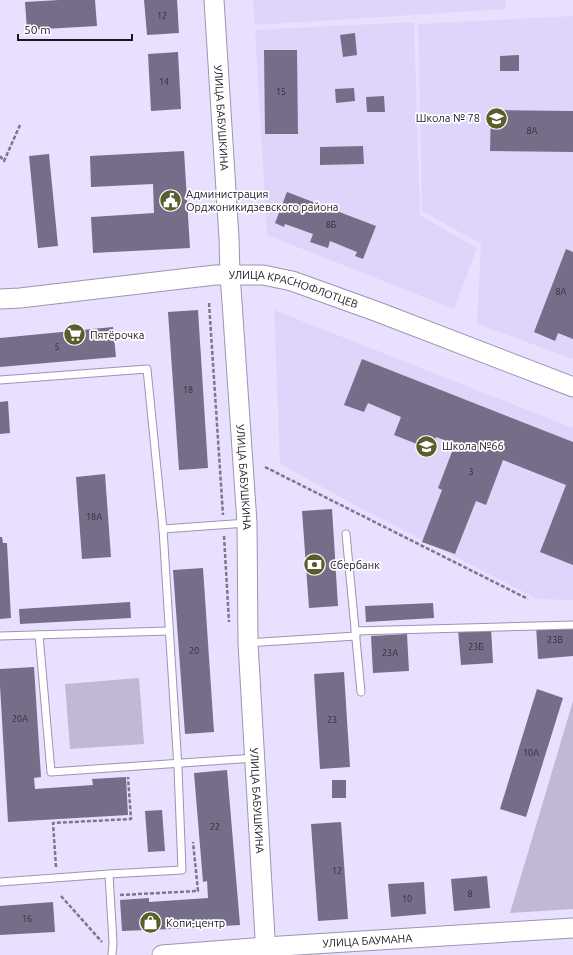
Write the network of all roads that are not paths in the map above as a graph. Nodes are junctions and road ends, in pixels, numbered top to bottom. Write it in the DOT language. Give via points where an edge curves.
graph roads {
  1 [pos="214,0"];
  2 [pos="230,275"];
  3 [pos="0,299"];
  4 [pos="0,380"];
  5 [pos="573,387"];
  6 [pos="247,524"];
  7 [pos="163,529"];
  8 [pos="346,534"];
  9 [pos="573,625"];
  10 [pos="168,631"];
  11 [pos="355,634"];
  12 [pos="40,635"];
  13 [pos="0,636"];
  14 [pos="248,643"];
  15 [pos="361,692"];
  16 [pos="255,758"];
  17 [pos="177,763"];
  18 [pos="109,874"];
  19 [pos="0,882"];
  20 [pos="573,928"];
  21 [pos="266,951"];
  22 [pos="112,955"];
  23 [pos="162,955"];
  1 -- 2 [label="street, УЛИЦА БАБУШКИНА"];
  2 -- 3 [label="street, УЛИЦА КРАСНОФЛОТЦЕВ"];
  2 -- 5 [label="street, УЛИЦА КРАСНОФЛОТЦЕВ" via="263,275 292,281"];
  2 -- 6 [label="street, УЛИЦА БАБУШКИНА"];
  4 -- 7 [label="lane" via="147,369"];
  6 -- 7 [label="lane"];
  6 -- 14 [label="street, УЛИЦА БАБУШКИНА"];
  7 -- 10 [label="lane"];
  8 -- 11 [label="lane"];
  9 -- 11 [label="lane"];
  10 -- 12 [label="lane"];
  10 -- 17 [label="lane"];
  11 -- 14 [label="lane"];
  11 -- 15 [label="lane"];
  12 -- 13 [label="lane"];
  12 -- 17 [label="lane" via="51,772"];
  14 -- 16 [label="street, УЛИЦА БАБУШКИНА"];
  16 -- 17 [label="lane"];
  16 -- 21 [label="street, УЛИЦА БАБУШКИНА"];
  17 -- 18 [label="lane" via="182,870"];
  18 -- 19 [label="lane"];
  18 -- 22 [label="lane"];
  20 -- 21 [label="street, УЛИЦА БАУМАНА"];
  21 -- 23 [label="street, УЛИЦА БАУМАНА"];
}
